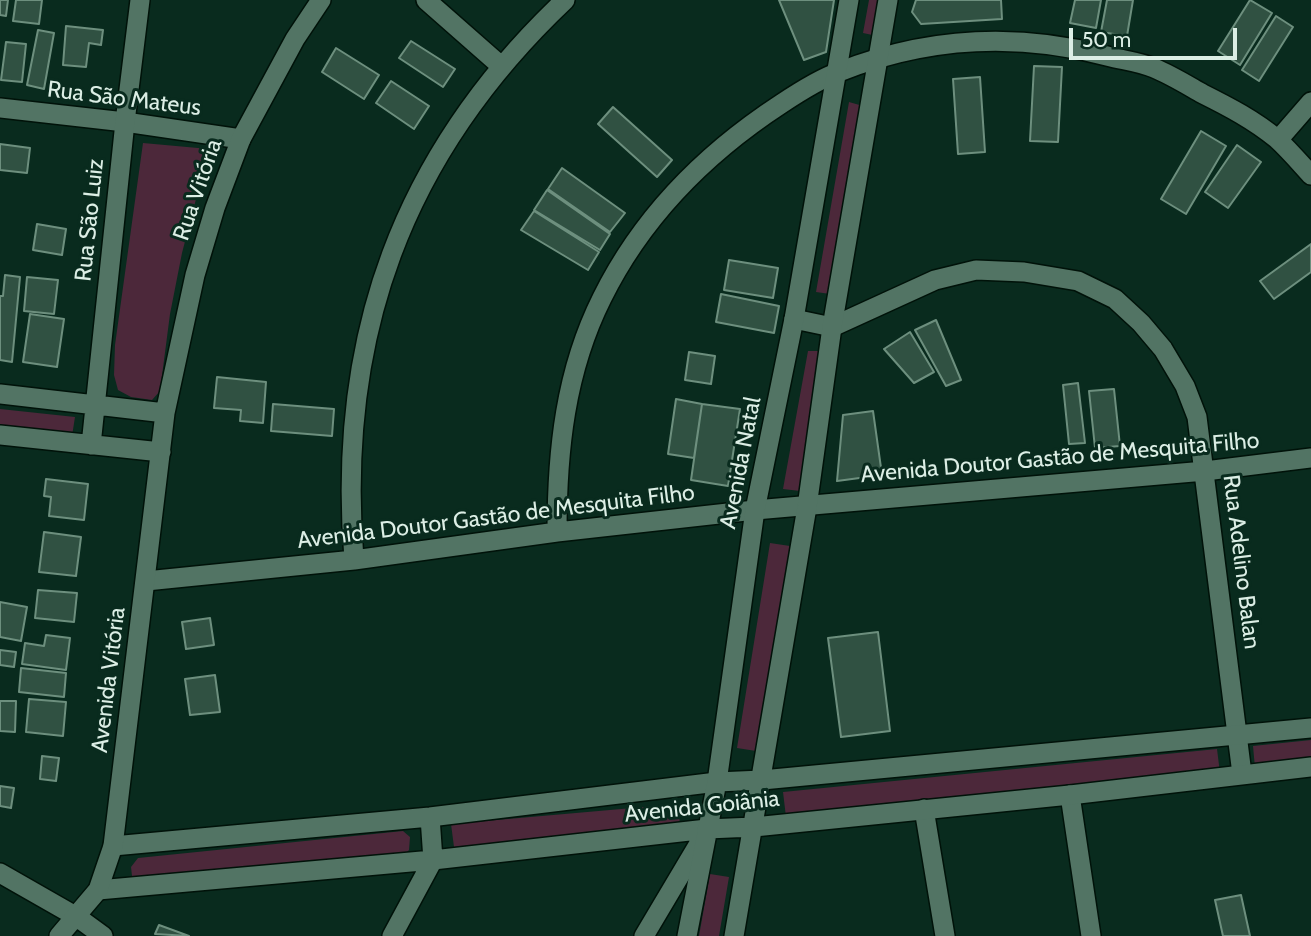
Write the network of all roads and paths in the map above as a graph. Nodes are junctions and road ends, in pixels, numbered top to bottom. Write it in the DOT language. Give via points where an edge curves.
graph roads {
  1 [pos="140,0"];
  2 [pos="321,0"];
  3 [pos="426,0"];
  4 [pos="565,0"];
  5 [pos="849,0"];
  6 [pos="888,0"];
  7 [pos="877,58"];
  8 [pos="501,66"];
  9 [pos="836,72"];
  10 [pos="1311,102"];
  11 [pos="0,108"];
  12 [pos="125,122"];
  13 [pos="241,139"];
  14 [pos="1278,140"];
  15 [pos="1311,175"];
  16 [pos="794,319"];
  17 [pos="832,327"];
  18 [pos="0,394"];
  19 [pos="96,405"];
  20 [pos="165,413"];
  21 [pos="0,435"];
  22 [pos="91,445"];
  23 [pos="161,452"];
  24 [pos="1311,458"];
  25 [pos="1205,471"];
  26 [pos="807,507"];
  27 [pos="755,510"];
  28 [pos="557,532"];
  29 [pos="354,560"];
  30 [pos="146,581"];
  31 [pos="1311,728"];
  32 [pos="1238,736"];
  33 [pos="1311,767"];
  34 [pos="1242,774"];
  35 [pos="762,780"];
  36 [pos="717,782"];
  37 [pos="1070,795"];
  38 [pos="924,809"];
  39 [pos="430,817"];
  40 [pos="754,827"];
  41 [pos="707,829"];
  42 [pos="113,846"];
  43 [pos="433,860"];
  44 [pos="0,873"];
  45 [pos="98,890"];
  46 [pos="77,917"];
  47 [pos="59,936"];
  48 [pos="103,936"];
  49 [pos="392,936"];
  50 [pos="644,936"];
  51 [pos="687,936"];
  52 [pos="734,936"];
  53 [pos="945,936"];
  54 [pos="1091,936"];
  1 -- 12 [label="street, Rua São Luiz"];
  2 -- 13 [label="street, Rua Vitória"];
  3 -- 8 [label="street"];
  4 -- 8 [label="street"];
  5 -- 9 [label="street, Avenida Natal"];
  6 -- 7 [label="street"];
  7 -- 9 [label="street"];
  7 -- 14 [label="street" via="945,42 1046,43 1153,68 1242,114"];
  7 -- 17 [label="street"];
  8 -- 29 [label="street" via="433,165 384,275 353,416 350,512"];
  9 -- 16 [label="street, Avenida Natal"];
  9 -- 28 [label="street" via="762,116 698,168 652,219 620,264 584,338 572,376 558,458"];
  10 -- 14 [label="street"];
  11 -- 12 [label="street, Rua São Mateus"];
  12 -- 13 [label="street, Rua São Mateus"];
  12 -- 19 [label="street, Rua São Luiz"];
  13 -- 20 [label="street, Rua Vitória" via="195,275"];
  14 -- 15 [label="street"];
  16 -- 17 [label="street"];
  16 -- 27 [label="street, Avenida Natal"];
  17 -- 25 [label="street, Rua Adelino Balan" via="935,280 975,270 1077,281 1115,299 1163,349 1197,417"];
  17 -- 26 [label="street"];
  18 -- 19 [label="street"];
  19 -- 20 [label="street"];
  19 -- 22 [label="street, Rua São Luiz"];
  20 -- 23 [label="street, Avenida Vitória"];
  21 -- 22 [label="street"];
  22 -- 23 [label="street"];
  23 -- 30 [label="street, Avenida Vitória"];
  24 -- 25 [label="street, Avenida Doutor Gastão de Mesquita Filho"];
  25 -- 26 [label="street, Avenida Doutor Gastão de Mesquita Filho"];
  25 -- 32 [label="street, Rua Adelino Balan"];
  26 -- 27 [label="street, Avenida Doutor Gastão de Mesquita Filho"];
  26 -- 35 [label="street"];
  27 -- 28 [label="street, Avenida Doutor Gastão de Mesquita Filho"];
  27 -- 36 [label="street, Avenida Natal"];
  28 -- 29 [label="street, Avenida Doutor Gastão de Mesquita Filho"];
  29 -- 30 [label="street, Avenida Doutor Gastão de Mesquita Filho"];
  30 -- 42 [label="street, Avenida Vitória"];
  31 -- 32 [label="street, Avenida Goiânia"];
  32 -- 34 [label="street, Rua Adelino Balan"];
  32 -- 35 [label="street, Avenida Goiânia"];
  33 -- 34 [label="street, Avenida Goiânia"];
  34 -- 37 [label="street, Avenida Goiânia"];
  35 -- 36 [label="street, Avenida Goiânia"];
  35 -- 40 [label="street"];
  36 -- 39 [label="street, Avenida Goiânia"];
  36 -- 41 [label="street, Avenida Natal"];
  37 -- 38 [label="street, Avenida Goiânia"];
  37 -- 54 [label="street"];
  38 -- 40 [label="street, Avenida Goiânia"];
  38 -- 53 [label="street"];
  39 -- 42 [label="street, Avenida Goiânia"];
  39 -- 43 [label="street"];
  40 -- 41 [label="street, Avenida Goiânia"];
  40 -- 52 [label="street"];
  41 -- 43 [label="street, Avenida Goiânia"];
  41 -- 50 [label="street"];
  41 -- 51 [label="street, Avenida Natal"];
  42 -- 45 [label="street, Avenida Vitória"];
  43 -- 45 [label="street, Avenida Goiânia"];
  43 -- 49 [label="street"];
  44 -- 46 [label="street"];
  45 -- 46 [label="street, Avenida Vitória"];
  46 -- 47 [label="street, Avenida Vitória"];
  46 -- 48 [label="street"];
}
